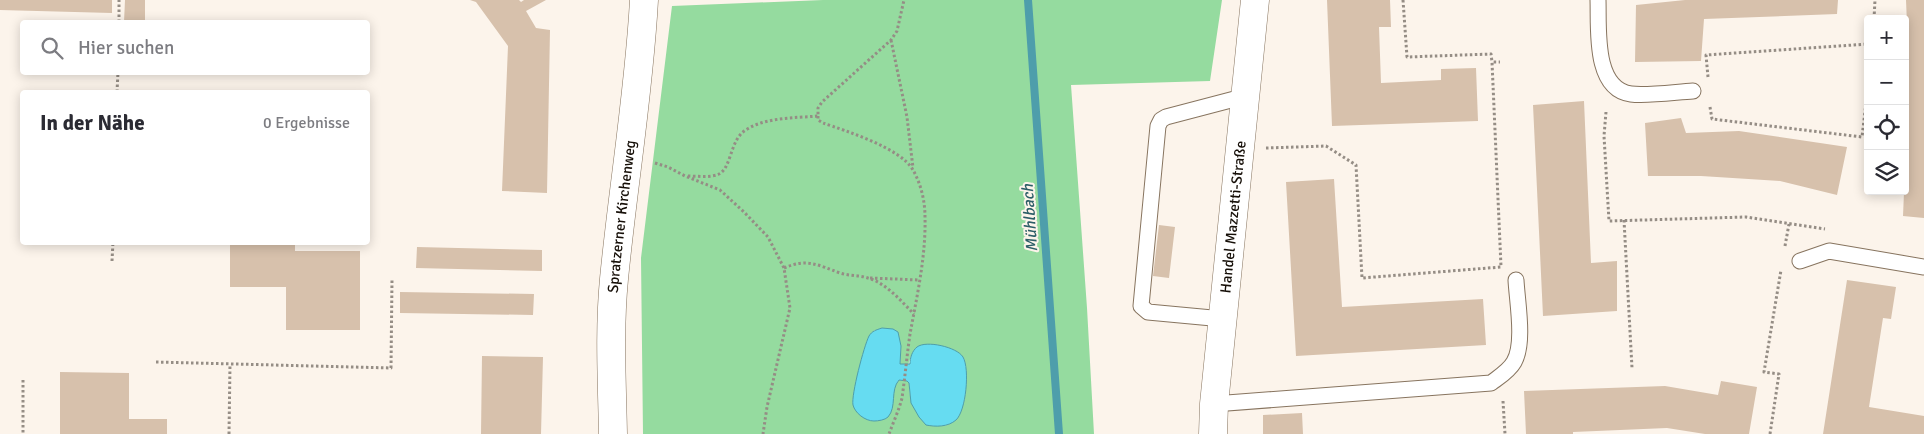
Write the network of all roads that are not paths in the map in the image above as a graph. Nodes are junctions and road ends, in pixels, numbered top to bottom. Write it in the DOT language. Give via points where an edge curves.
graph roads {
  1 [pos="644,0"];
  2 [pos="1255,0"];
  3 [pos="1598,0"];
  4 [pos="1693,91"];
  5 [pos="1246,96"];
  6 [pos="1800,261"];
  7 [pos="1924,267"];
  8 [pos="1516,280"];
  9 [pos="1223,319"];
  10 [pos="1214,404"];
  11 [pos="613,434"];
  12 [pos="1213,434"];
  1 -- 11 [label="street, Spratzerner Kirchenweg" via="613,280"];
  2 -- 5 [label="street, Handel Mazzetti-Straße"];
  3 -- 4 [label="lane" via="1601,62 1615,86 1630,94"];
  5 -- 9 [label="street, Handel Mazzetti-Straße"];
  5 -- 9 [label="lane" via="1166,117 1158,126 1141,306 1148,312"];
  6 -- 7 [label="lane" via="1829,251"];
  8 -- 10 [label="lane" via="1518,353 1513,364 1491,383"];
  9 -- 10 [label="street, Handel Mazzetti-Straße"];
  10 -- 12 [label="street, Handel Mazzetti-Straße"];
}
